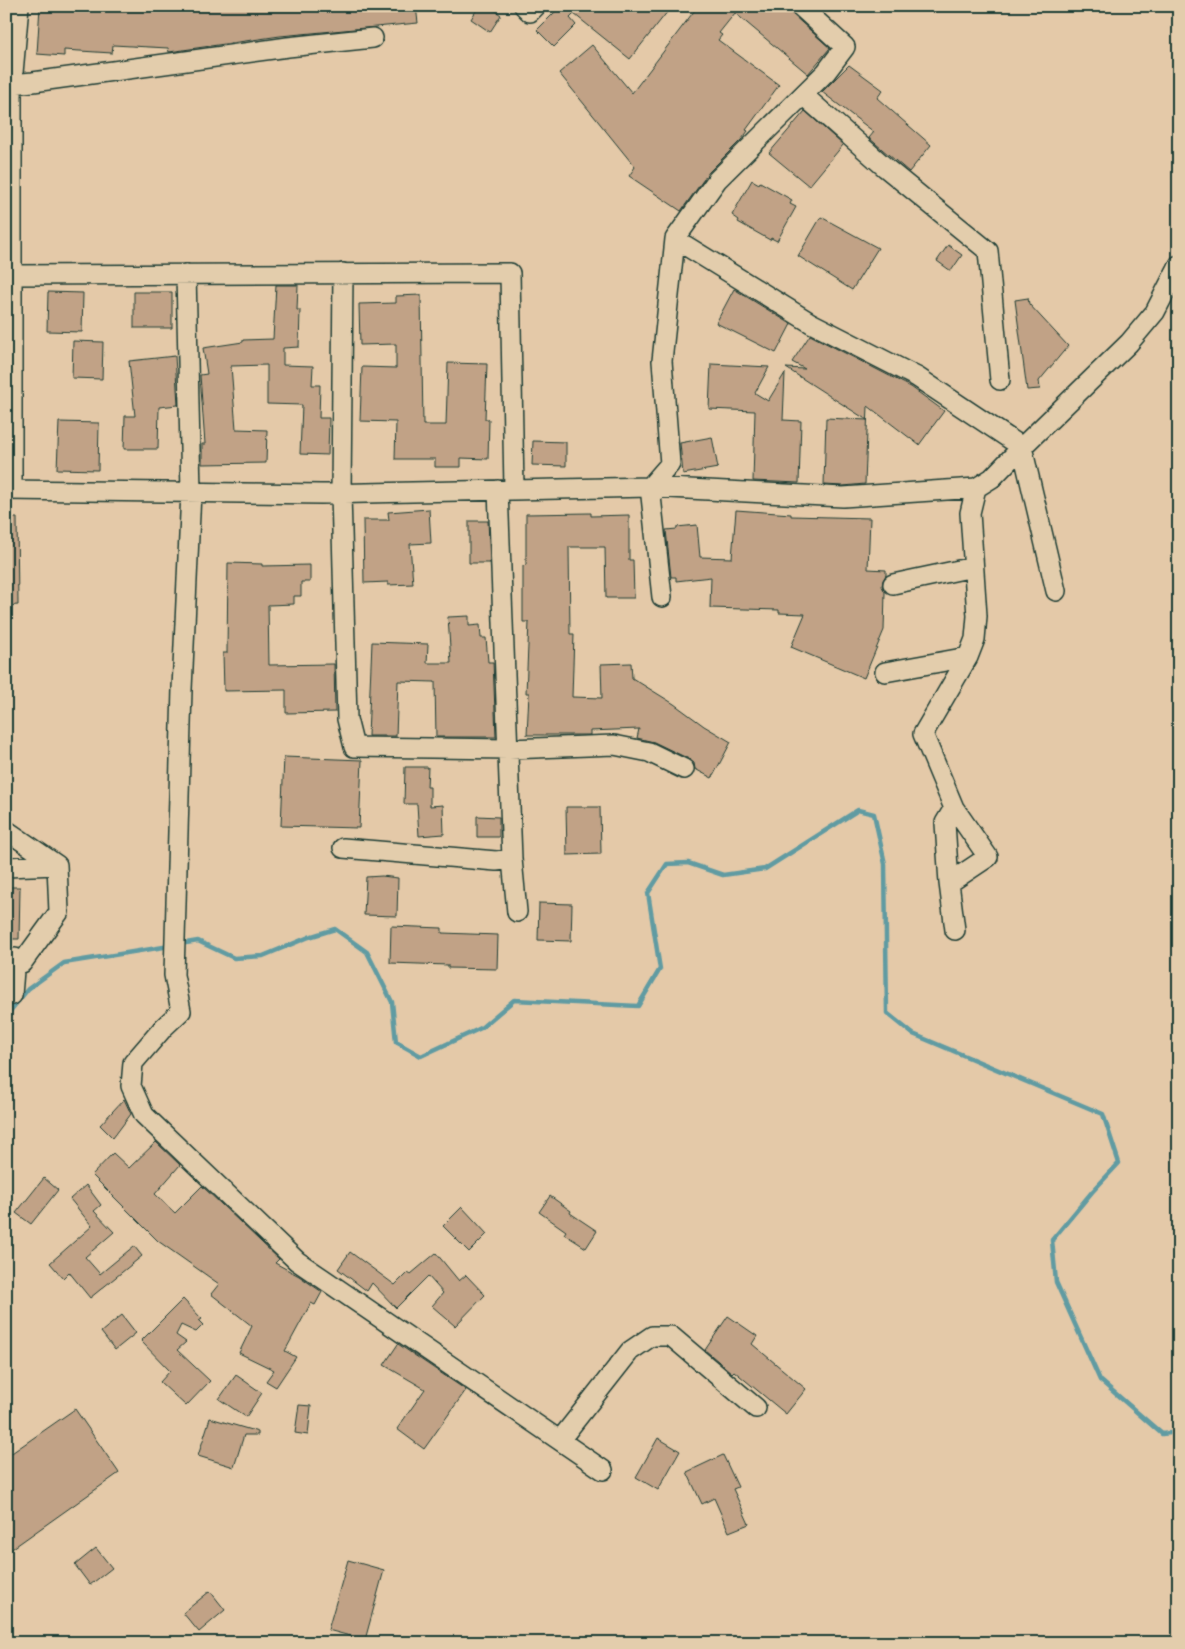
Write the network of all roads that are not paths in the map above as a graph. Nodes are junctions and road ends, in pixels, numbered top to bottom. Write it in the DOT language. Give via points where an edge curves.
graph roads {
  1 [pos="19,6"];
  2 [pos="524,6"];
  3 [pos="536,6"];
  4 [pos="800,6"];
  5 [pos="373,38"];
  6 [pos="12,84"];
  7 [pos="802,95"];
  8 [pos="675,238"];
  9 [pos="1179,265"];
  10 [pos="186,274"];
  11 [pos="343,274"];
  12 [pos="12,275"];
  13 [pos="1000,380"];
  14 [pos="1022,447"];
  15 [pos="650,488"];
  16 [pos="976,488"];
  17 [pos="9,490"];
  18 [pos="506,490"];
  19 [pos="191,492"];
  20 [pos="341,493"];
  21 [pos="973,566"];
  22 [pos="893,584"];
  23 [pos="1056,592"];
  24 [pos="662,597"];
  25 [pos="968,657"];
  26 [pos="885,672"];
  27 [pos="509,749"];
  28 [pos="684,769"];
  29 [pos="954,808"];
  30 [pos="6,830"];
  31 [pos="343,848"];
  32 [pos="512,859"];
  33 [pos="57,865"];
  34 [pos="6,867"];
  35 [pos="949,883"];
  36 [pos="516,912"];
  37 [pos="955,930"];
  38 [pos="6,996"];
  39 [pos="756,1408"];
  40 [pos="560,1440"];
  41 [pos="603,1470"];
  1 -- 6 [label="street"];
  2 -- 3 [label="street" via="530,12"];
  4 -- 7 [label="street" via="845,47 826,72"];
  5 -- 6 [label="street"];
  6 -- 12 [label="street"];
  7 -- 8 [label="street" via="717,180"];
  7 -- 13 [label="street" via="988,251"];
  8 -- 14 [label="street" via="811,323 917,377"];
  8 -- 15 [label="street" via="662,361 670,464"];
  9 -- 14 [label="street" via="1155,312 1129,343"];
  10 -- 11 [label="street"];
  10 -- 12 [label="street"];
  10 -- 19 [label="street"];
  11 -- 18 [label="street" via="510,273"];
  11 -- 20 [label="street"];
  12 -- 17 [label="street"];
  14 -- 16 [label="street" via="992,478"];
  14 -- 23 [label="street"];
  15 -- 16 [label="street" via="843,497"];
  15 -- 18 [label="street"];
  15 -- 24 [label="street"];
  16 -- 21 [label="street" via="970,513"];
  17 -- 19 [label="street"];
  18 -- 20 [label="street"];
  18 -- 27 [label="street"];
  19 -- 20 [label="street"];
  19 -- 40 [label="street" via="174,975 181,1011 133,1063 131,1086 144,1115 297,1262"];
  20 -- 27 [label="street" via="347,719 354,747"];
  21 -- 22 [label="street"];
  21 -- 25 [label="street" via="977,616 975,639"];
  25 -- 26 [label="street"];
  25 -- 29 [label="street" via="923,734"];
  27 -- 28 [label="street" via="614,745 649,752"];
  27 -- 32 [label="street"];
  29 -- 35 [label="street" via="945,823"];
  29 -- 35 [label="street" via="988,857"];
  30 -- 33 [label="street"];
  31 -- 32 [label="street" via="496,861"];
  32 -- 36 [label="street"];
  33 -- 34 [label="street"];
  33 -- 38 [label="street" via="59,912 22,963 15,958 12,995"];
  35 -- 37 [label="street"];
  39 -- 40 [label="street" via="670,1336 652,1336 630,1351"];
  40 -- 41 [label="street"];
}
